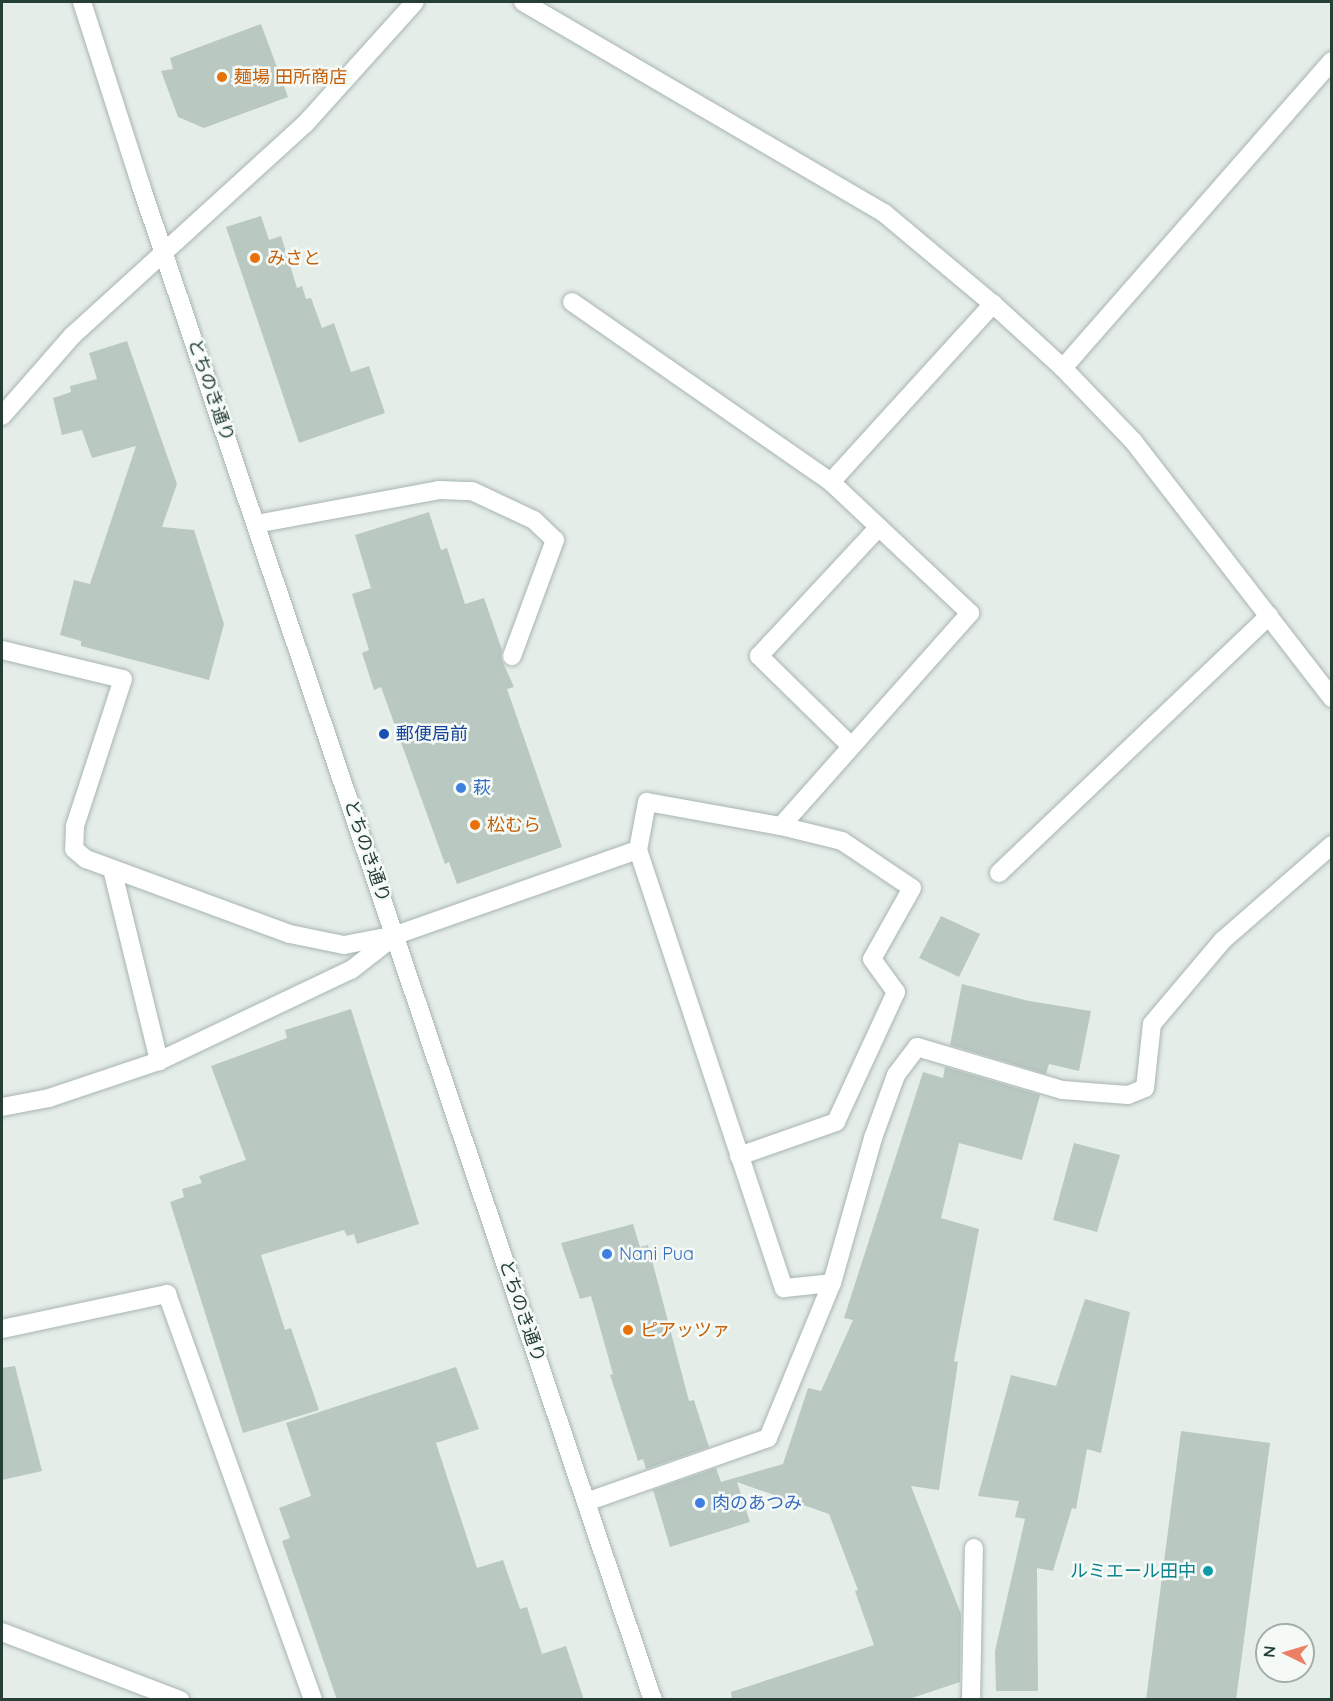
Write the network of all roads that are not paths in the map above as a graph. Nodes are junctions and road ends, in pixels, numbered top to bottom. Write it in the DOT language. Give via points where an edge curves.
graph roads {
  1 [pos="82,2"];
  2 [pos="415,2"];
  3 [pos="522,2"];
  4 [pos="1332,61"];
  5 [pos="163,250"];
  6 [pos="572,302"];
  7 [pos="993,304"];
  8 [pos="1063,368"];
  9 [pos="2,416"];
  10 [pos="831,482"];
  11 [pos="256,524"];
  12 [pos="879,527"];
  13 [pos="1269,616"];
  14 [pos="2,650"];
  15 [pos="512,656"];
  16 [pos="1332,698"];
  17 [pos="851,746"];
  18 [pos="781,826"];
  19 [pos="1332,845"];
  20 [pos="638,850"];
  21 [pos="112,869"];
  22 [pos="999,873"];
  23 [pos="396,935"];
  24 [pos="159,1061"];
  25 [pos="2,1107"];
  26 [pos="739,1155"];
  27 [pos="832,1284"];
  28 [pos="2,1329"];
  29 [pos="586,1502"];
  30 [pos="974,1548"];
  31 [pos="2,1632"];
  32 [pos="180,1700"];
  33 [pos="313,1700"];
  34 [pos="653,1700"];
  35 [pos="971,1700"];
  1 -- 5 [label="street, とちのき通り"];
  2 -- 5 [label="street" via="305,124"];
  3 -- 7 [label="street" via="884,213"];
  4 -- 8 [label="street"];
  5 -- 9 [label="street" via="73,335"];
  5 -- 11 [label="street, とちのき通り"];
  6 -- 10 [label="street"];
  7 -- 8 [label="street"];
  7 -- 10 [label="street"];
  8 -- 13 [label="street" via="1134,442"];
  10 -- 12 [label="street"];
  11 -- 15 [label="street" via="440,490 472,491 534,520 555,540"];
  11 -- 23 [label="street, とちのき通り"];
  12 -- 17 [label="street" via="970,613"];
  12 -- 17 [label="street" via="759,656"];
  13 -- 16 [label="street"];
  13 -- 22 [label="street"];
  14 -- 21 [label="street" via="123,679 75,826 74,849"];
  17 -- 18 [label="street"];
  18 -- 20 [label="street" via="647,802"];
  18 -- 26 [label="street" via="842,841 912,888 872,959 896,992 836,1122"];
  19 -- 27 [label="street" via="1223,940 1152,1024 1145,1088 1128,1095 1062,1090 917,1047 896,1075"];
  20 -- 23 [label="street"];
  20 -- 26 [label="street"];
  21 -- 23 [label="street" via="290,934 344,945"];
  21 -- 24 [label="street"];
  23 -- 24 [label="street" via="351,970"];
  23 -- 29 [label="street, とちのき通り"];
  24 -- 25 [label="street" via="49,1098"];
  26 -- 27 [label="street" via="784,1288"];
  27 -- 29 [label="street" via="768,1438"];
  28 -- 33 [label="street" via="167,1294"];
  29 -- 34 [label="street, とちのき通り"];
  30 -- 35 [label="street"];
  31 -- 32 [label="street"];
}
